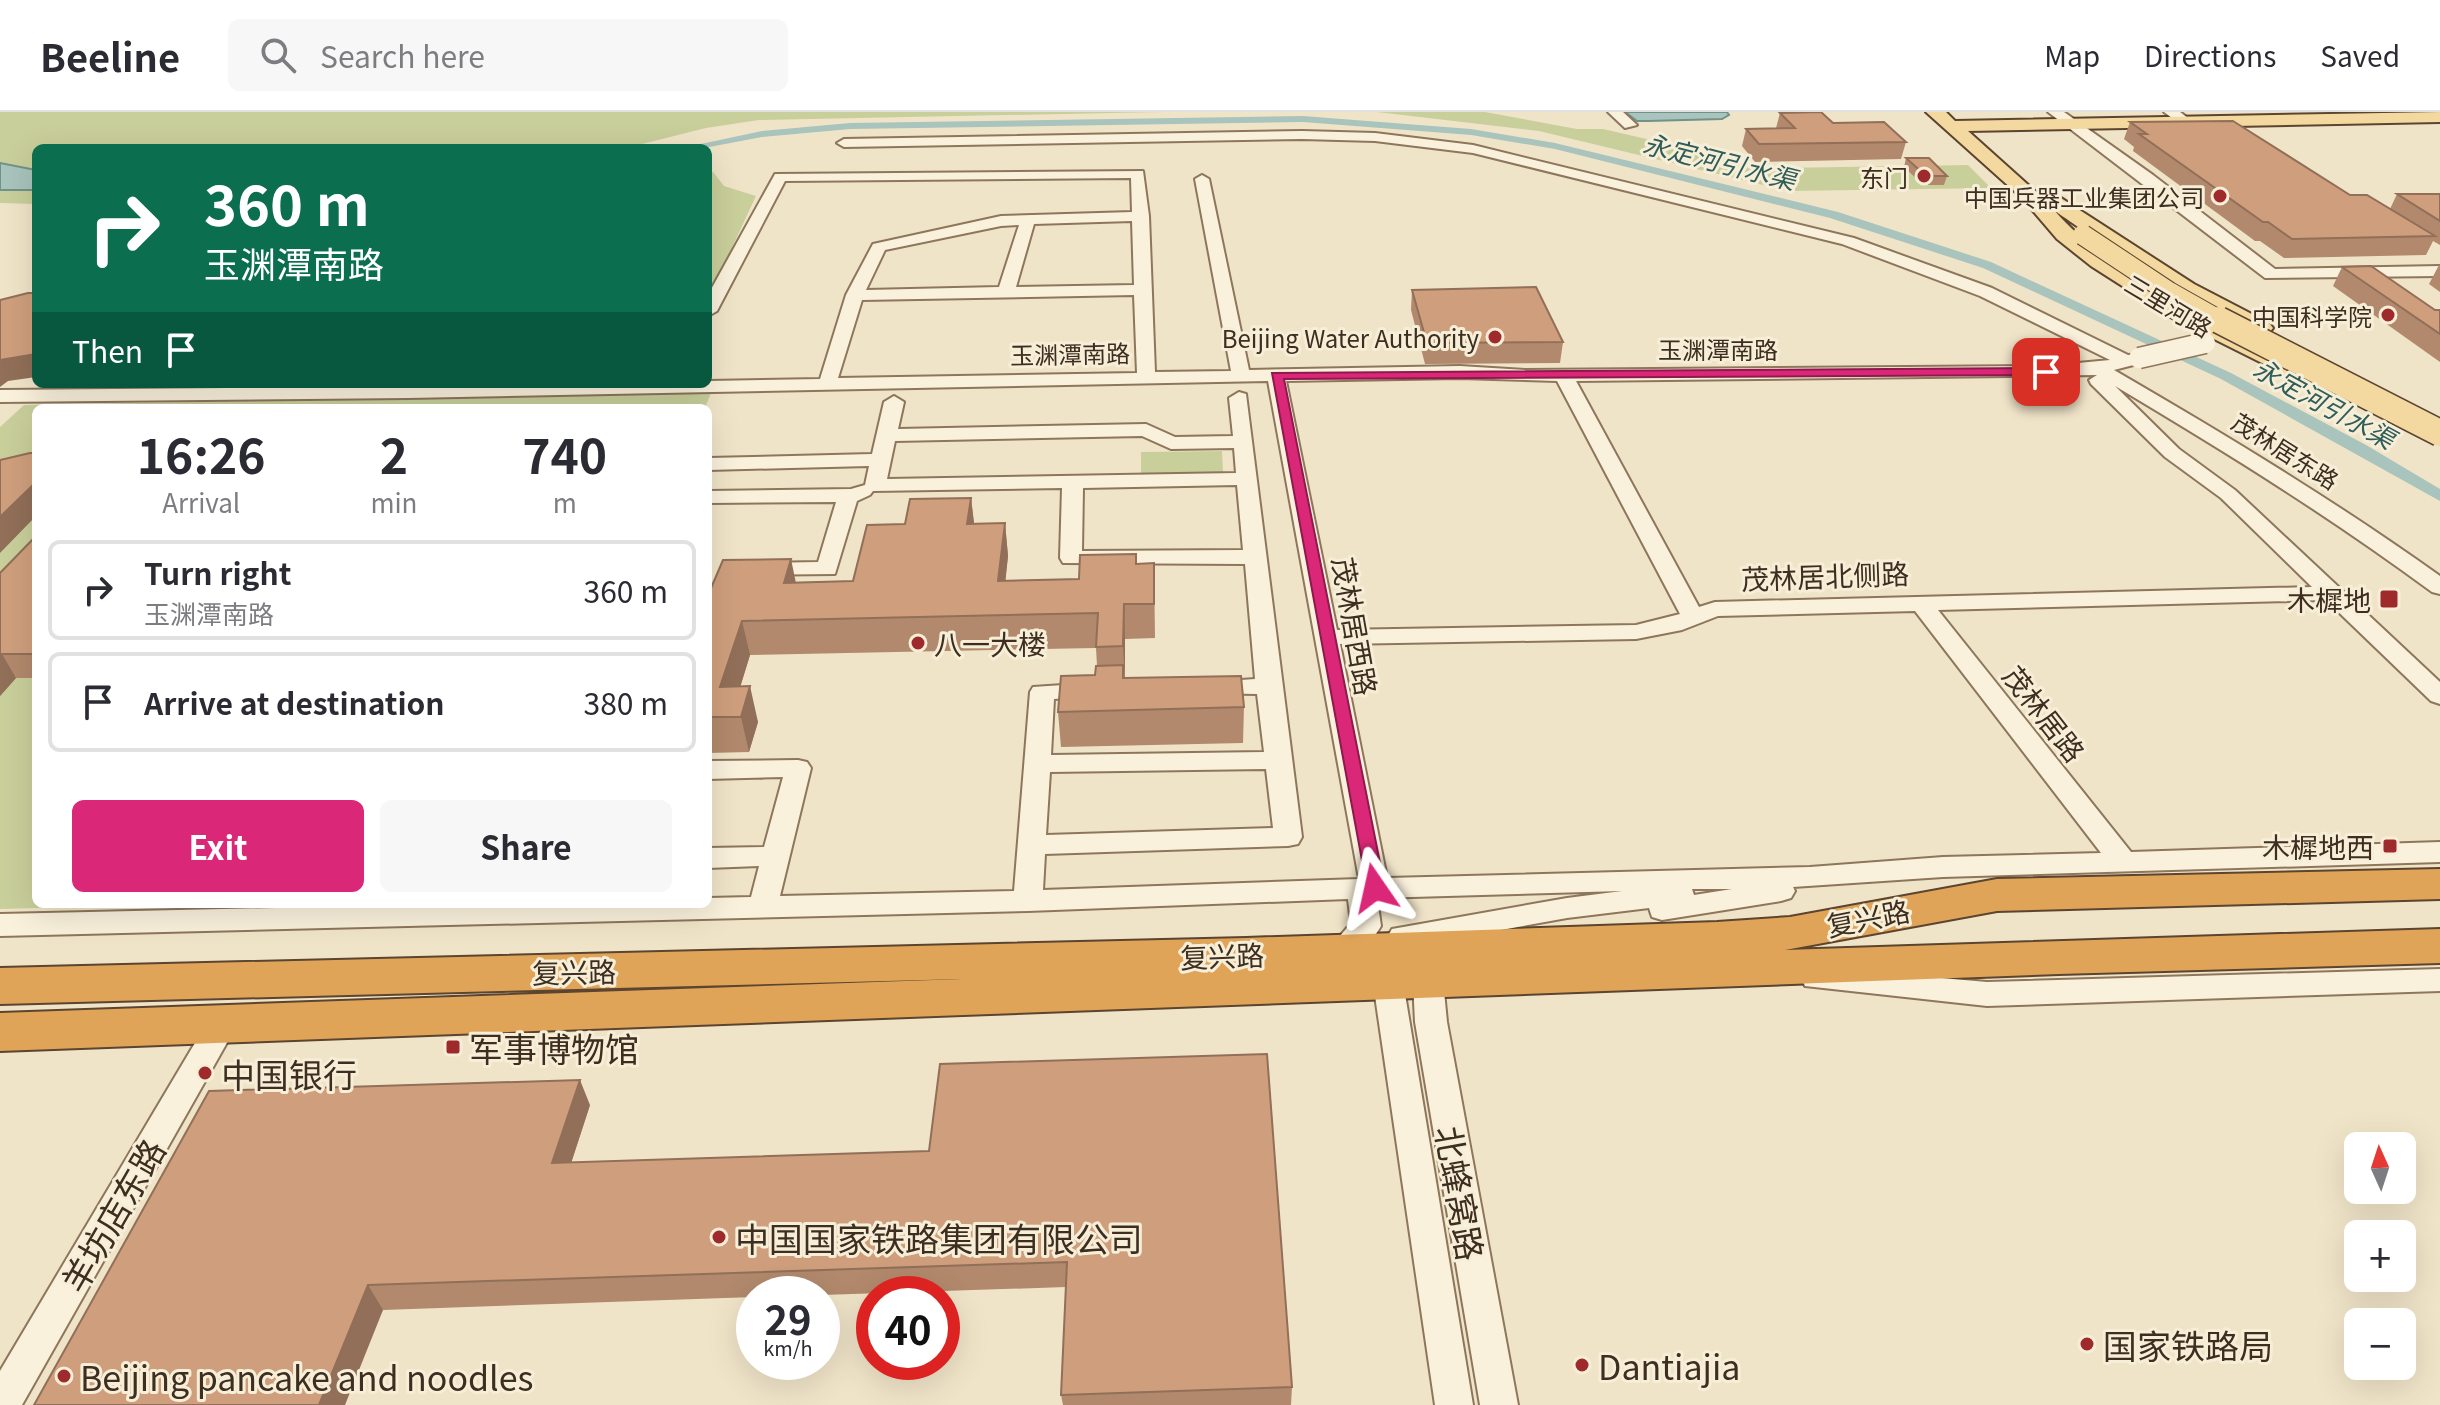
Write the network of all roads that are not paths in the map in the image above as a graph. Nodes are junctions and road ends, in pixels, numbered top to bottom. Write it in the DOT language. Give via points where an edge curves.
graph roads {
  1 [pos="1615,112"];
  2 [pos="2178,116"];
  3 [pos="2440,119"];
  4 [pos="1951,120"];
  5 [pos="2066,120"];
  6 [pos="2228,122"];
  7 [pos="1630,125"];
  8 [pos="2257,140"];
  9 [pos="844,143"];
  10 [pos="1202,179"];
  11 [pos="2037,194"];
  12 [pos="1141,216"];
  13 [pos="1028,220"];
  14 [pos="2440,271"];
  15 [pos="1143,290"];
  16 [pos="1006,292"];
  17 [pos="855,295"];
  18 [pos="712,304"];
  19 [pos="2216,342"];
  20 [pos="2119,366"];
  21 [pos="1563,375"];
  22 [pos="1276,376"];
  23 [pos="1146,378"];
  24 [pos="828,382"];
  25 [pos="712,383"];
  26 [pos="1,387"];
  27 [pos="1240,387"];
  28 [pos="538,388"];
  29 [pos="28,395"];
  30 [pos="894,402"];
  31 [pos="0,419"];
  32 [pos="2440,419"];
  33 [pos="2440,433"];
  34 [pos="887,435"];
  35 [pos="1243,442"];
  36 [pos="2440,444"];
  37 [pos="881,460"];
  38 [pos="712,464"];
  39 [pos="1247,479"];
  40 [pos="1073,480"];
  41 [pos="875,485"];
  42 [pos="848,495"];
  43 [pos="712,497"];
  44 [pos="1255,557"];
  45 [pos="738,571"];
  46 [pos="2440,587"];
  47 [pos="2330,593"];
  48 [pos="1920,602"];
  49 [pos="1693,617"];
  50 [pos="1326,637"];
  51 [pos="1268,686"];
  52 [pos="1183,688"];
  53 [pos="1121,690"];
  54 [pos="2440,696"];
  55 [pos="1277,760"];
  56 [pos="1037,764"];
  57 [pos="712,770"];
  58 [pos="1032,845"];
  59 [pos="2440,852"];
  60 [pos="775,856"];
  61 [pos="712,858"];
  62 [pos="2123,861"];
  63 [pos="1943,867"];
  64 [pos="1810,877"];
  65 [pos="2440,884"];
  66 [pos="1368,888"];
  67 [pos="1028,901"];
  68 [pos="763,907"];
  69 [pos="0,925"];
  70 [pos="1349,943"];
  71 [pos="2440,946"];
  72 [pos="1246,955"];
  73 [pos="1729,970"];
  74 [pos="2440,980"];
  75 [pos="0,986"];
  76 [pos="1408,991"];
  77 [pos="222,1024"];
  78 [pos="0,1032"];
  79 [pos="1,1405"];
  80 [pos="1454,1405"];
  81 [pos="1499,1405"];
  1 -- 7 [label="street"];
  2 -- 5 [label="main road"];
  2 -- 6 [label="main road"];
  3 -- 6 [label="main road"];
  4 -- 5 [label="main road"];
  4 -- 11 [label="main road, 三里河路"];
  5 -- 6 [label="main road"];
  5 -- 14 [label="street" via="2271,274"];
  6 -- 8 [label="street"];
  9 -- 20 [label="street, 茂林居东路" via="1302,135 1473,149 1848,241 1986,292"];
  10 -- 27 [label="street"];
  11 -- 19 [label="main road, 三里河路" via="2064,235"];
  11 -- 32 [label="main road, 三里河路" via="2222,309"];
  11 -- 33 [label="main road, bridge" via="2122,264 2212,318"];
  12 -- 13 [label="street"];
  12 -- 15 [label="street"];
  12 -- 18 [label="street" via="1138,174 780,177"];
  13 -- 16 [label="street"];
  13 -- 17 [label="street" via="879,247"];
  15 -- 16 [label="street"];
  15 -- 23 [label="street"];
  16 -- 17 [label="street"];
  17 -- 24 [label="street"];
  19 -- 20 [label="street, 玉渊潭南路, bridge"];
  19 -- 36 [label="main road, 三里河路"];
  20 -- 21 [label="street, 玉渊潭南路" via="2046,372"];
  20 -- 46 [label="street, 茂林居东路"];
  20 -- 47 [label="street" via="2098,380"];
  21 -- 22 [label="street, 玉渊潭南路"];
  21 -- 49 [label="street"];
  22 -- 27 [label="street, 玉渊潭南路"];
  22 -- 50 [label="street, 茂林居西路"];
  23 -- 24 [label="street, 玉渊潭南路"];
  23 -- 27 [label="street, 玉渊潭南路"];
  24 -- 25 [label="street, 玉渊潭南路"];
  26 -- 29 [label="street, 玉渊潭南路"];
  27 -- 35 [label="street"];
  28 -- 29 [label="street, 玉渊潭南路"];
  29 -- 31 [label="street"];
  30 -- 34 [label="street"];
  34 -- 35 [label="street" via="1146,430 1171,443"];
  34 -- 37 [label="street"];
  35 -- 39 [label="street"];
  37 -- 38 [label="street"];
  37 -- 41 [label="street"];
  39 -- 40 [label="street"];
  39 -- 44 [label="street"];
  40 -- 41 [label="street"];
  40 -- 44 [label="street" via="1071,558"];
  41 -- 42 [label="street"];
  42 -- 43 [label="street"];
  42 -- 45 [label="street" via="827,569"];
  44 -- 51 [label="street"];
  47 -- 48 [label="street, 茂林居北侧路"];
  47 -- 54 [label="street"];
  48 -- 49 [label="street, 茂林居北侧路" via="1715,609"];
  48 -- 62 [label="street, 茂林居路"];
  49 -- 50 [label="street, 茂林居北侧路" via="1636,632"];
  50 -- 66 [label="street, 茂林居西路"];
  51 -- 52 [label="street"];
  51 -- 55 [label="street"];
  53 -- 56 [label="street" via="1042,692"];
  55 -- 56 [label="street"];
  55 -- 58 [label="street" via="1288,837"];
  56 -- 58 [label="street"];
  57 -- 60 [label="street" via="798,768"];
  58 -- 67 [label="street"];
  59 -- 62 [label="street, 复兴路"];
  60 -- 61 [label="street"];
  60 -- 68 [label="street"];
  62 -- 63 [label="street, 复兴路"];
  63 -- 64 [label="street, 复兴路"];
  63 -- 76 [label="street"];
  64 -- 66 [label="street, 复兴路"];
  64 -- 70 [label="street"];
  65 -- 76 [label="highway, 复兴路" via="1997,895 1790,933"];
  66 -- 67 [label="street, 复兴路"];
  66 -- 70 [label="street, 茂林居西路" via="1366,926"];
  67 -- 68 [label="street, 复兴路"];
  68 -- 69 [label="street, 复兴路"];
  70 -- 72 [label="street"];
  71 -- 73 [label="highway, 复兴路"];
  72 -- 75 [label="highway, 复兴路"];
  72 -- 76 [label="highway, 复兴路"];
  73 -- 74 [label="street, 复兴路" via="1987,994"];
  73 -- 76 [label="highway, 复兴路"];
  76 -- 77 [label="highway, 复兴路"];
  76 -- 80 [label="street, 北蜂窝路"];
  76 -- 81 [label="street, 北蜂窝路"];
  77 -- 78 [label="highway, 复兴路"];
  77 -- 79 [label="street, 羊坊店东路"];
}
